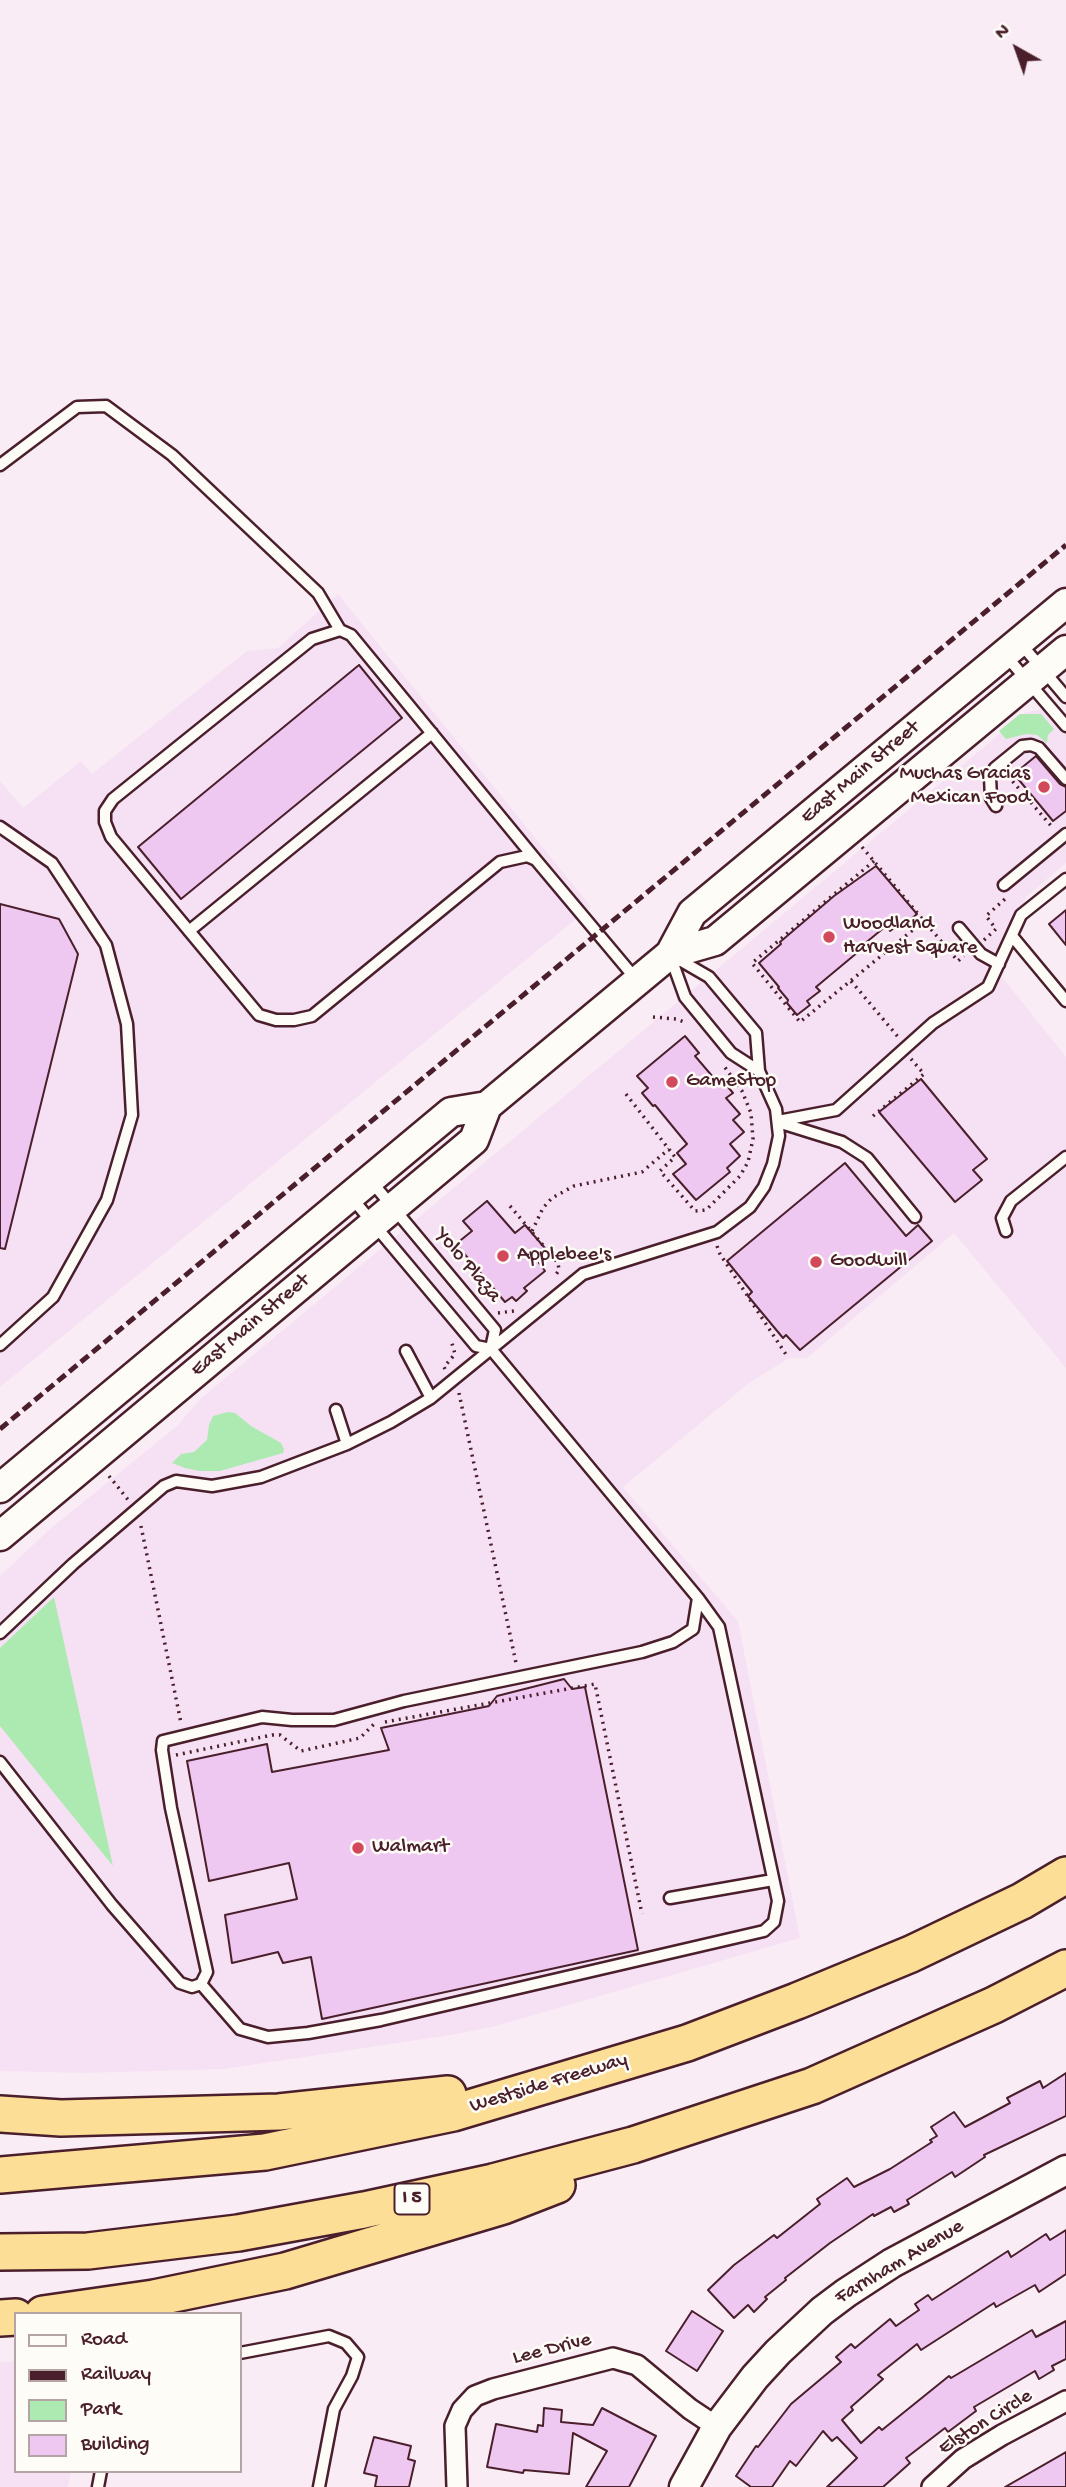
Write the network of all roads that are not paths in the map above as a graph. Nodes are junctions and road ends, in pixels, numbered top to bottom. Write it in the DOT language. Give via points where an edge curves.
graph roads {
  1 [pos="0,465"];
  2 [pos="1066,603"];
  3 [pos="340,630"];
  4 [pos="1012,648"];
  5 [pos="1066,650"];
  6 [pos="1035,675"];
  7 [pos="1066,697"];
  8 [pos="1066,726"];
  9 [pos="432,733"];
  10 [pos="1066,779"];
  11 [pos="996,806"];
  12 [pos="0,827"];
  13 [pos="1064,835"];
  14 [pos="536,860"];
  15 [pos="1066,879"];
  16 [pos="1004,885"];
  17 [pos="959,928"];
  18 [pos="189,931"];
  19 [pos="1012,936"];
  20 [pos="670,954"];
  21 [pos="999,964"];
  22 [pos="638,981"];
  23 [pos="1066,1001"];
  24 [pos="759,1071"];
  25 [pos="487,1106"];
  26 [pos="778,1121"];
  27 [pos="1066,1157"];
  28 [pos="360,1188"];
  29 [pos="383,1216"];
  30 [pos="915,1217"];
  31 [pos="1006,1231"];
  32 [pos="0,1345"];
  33 [pos="491,1349"];
  34 [pos="406,1351"];
  35 [pos="431,1398"];
  36 [pos="336,1409"];
  37 [pos="347,1444"];
  38 [pos="0,1488"];
  39 [pos="0,1536"];
  40 [pos="698,1598"];
  41 [pos="0,1633"];
  42 [pos="0,1762"];
  43 [pos="1066,1875"];
  44 [pos="773,1880"];
  45 [pos="670,1898"];
  46 [pos="1066,1968"];
  47 [pos="201,1984"];
  48 [pos="569,2079"];
  49 [pos="812,2086"];
  50 [pos="0,2114"];
  51 [pos="1066,2170"];
  52 [pos="0,2175"];
  53 [pos="0,2252"];
  54 [pos="57,2312"];
  55 [pos="242,2353"];
  56 [pos="1066,2401"];
  57 [pos="718,2427"];
  58 [pos="320,2487"];
  59 [pos="457,2487"];
  60 [pos="684,2487"];
  61 [pos="932,2487"];
  1 -- 3 [label="lane" via="77,407 106,405 172,455 317,593"];
  2 -- 4 [label="main road, East Main Street"];
  3 -- 9 [label="lane" via="351,635"];
  3 -- 18 [label="lane" via="312,639 113,799 104,811 111,837"];
  4 -- 6 [label="lane"];
  4 -- 6 [label="lane"];
  4 -- 20 [label="main road, East Main Street" via="692,913"];
  5 -- 6 [label="main road, East Main Street"];
  6 -- 7 [label="lane"];
  6 -- 8 [label="lane"];
  6 -- 20 [label="main road, East Main Street" via="715,941"];
  9 -- 14 [label="lane"];
  9 -- 18 [label="lane"];
  10 -- 11 [label="lane" via="1039,748 1022,746 990,777"];
  12 -- 32 [label="lane" via="52,863 106,945 127,1024 132,1115 107,1200 53,1297"];
  13 -- 16 [label="lane"];
  14 -- 18 [label="lane" via="527,856 500,862 312,1016 294,1020 258,1015"];
  14 -- 22 [label="lane"];
  15 -- 19 [label="lane" via="1021,915"];
  17 -- 21 [label="lane" via="974,948"];
  19 -- 21 [label="lane"];
  19 -- 23 [label="lane"];
  20 -- 22 [label="main road, East Main Street"];
  20 -- 24 [label="lane" via="685,998 732,1053"];
  20 -- 24 [label="lane" via="709,977 756,1033"];
  21 -- 26 [label="lane" via="988,987 933,1023 836,1110"];
  22 -- 25 [label="main road, East Main Street"];
  24 -- 26 [label="lane"];
  25 -- 28 [label="main road, East Main Street" via="451,1112"];
  25 -- 29 [label="main road, East Main Street" via="474,1140"];
  26 -- 30 [label="lane" via="842,1142 867,1158"];
  26 -- 33 [label="lane" via="773,1164 750,1207 713,1234 583,1274"];
  27 -- 31 [label="lane" via="1011,1201 1002,1217"];
  28 -- 29 [label="lane, Yolo Plaza"];
  28 -- 29 [label="lane, Yolo Plaza"];
  28 -- 38 [label="main road, East Main Street"];
  29 -- 33 [label="lane, Yolo Plaza" via="476,1346"];
  29 -- 33 [label="lane, Yolo Plaza" via="495,1329"];
  29 -- 39 [label="main road, East Main Street"];
  33 -- 35 [label="lane"];
  33 -- 40 [label="lane"];
  34 -- 35 [label="lane"];
  35 -- 37 [label="lane"];
  36 -- 37 [label="lane"];
  37 -- 41 [label="lane" via="261,1476 212,1486 176,1481 164,1486"];
  40 -- 44 [label="lane" via="719,1627 725,1648"];
  40 -- 47 [label="lane" via="693,1629 673,1642 632,1654 334,1720 262,1717 163,1741 171,1808 207,1972"];
  42 -- 47 [label="lane" via="180,1983"];
  43 -- 48 [label="highway, Westside Freeway" via="911,1954 797,2001 687,2043"];
  44 -- 45 [label="lane"];
  44 -- 47 [label="lane" via="778,1901 774,1922 764,1931 308,2034 268,2038 240,2029"];
  46 -- 49 [label="highway, I 5"];
  48 -- 50 [label="highway" via="279,2112 61,2118"];
  48 -- 52 [label="highway, Westside Freeway" via="453,2113 265,2152"];
  49 -- 53 [label="highway, I 5" via="633,2145 364,2210 238,2233 88,2251"];
  49 -- 54 [label="highway" via="503,2206 401,2238 285,2270 155,2298"];
  51 -- 57 [label="main road, Farnham Avenue" via="846,2293 778,2351"];
  55 -- 58 [label="lane" via="329,2336 346,2343 358,2357 334,2409"];
  56 -- 61 [label="street, Elston Circle" via="963,2459"];
  57 -- 59 [label="street, Lee Drive" via="637,2365 613,2358 475,2396 455,2426"];
  57 -- 60 [label="main road, Farnham Avenue"];
}
